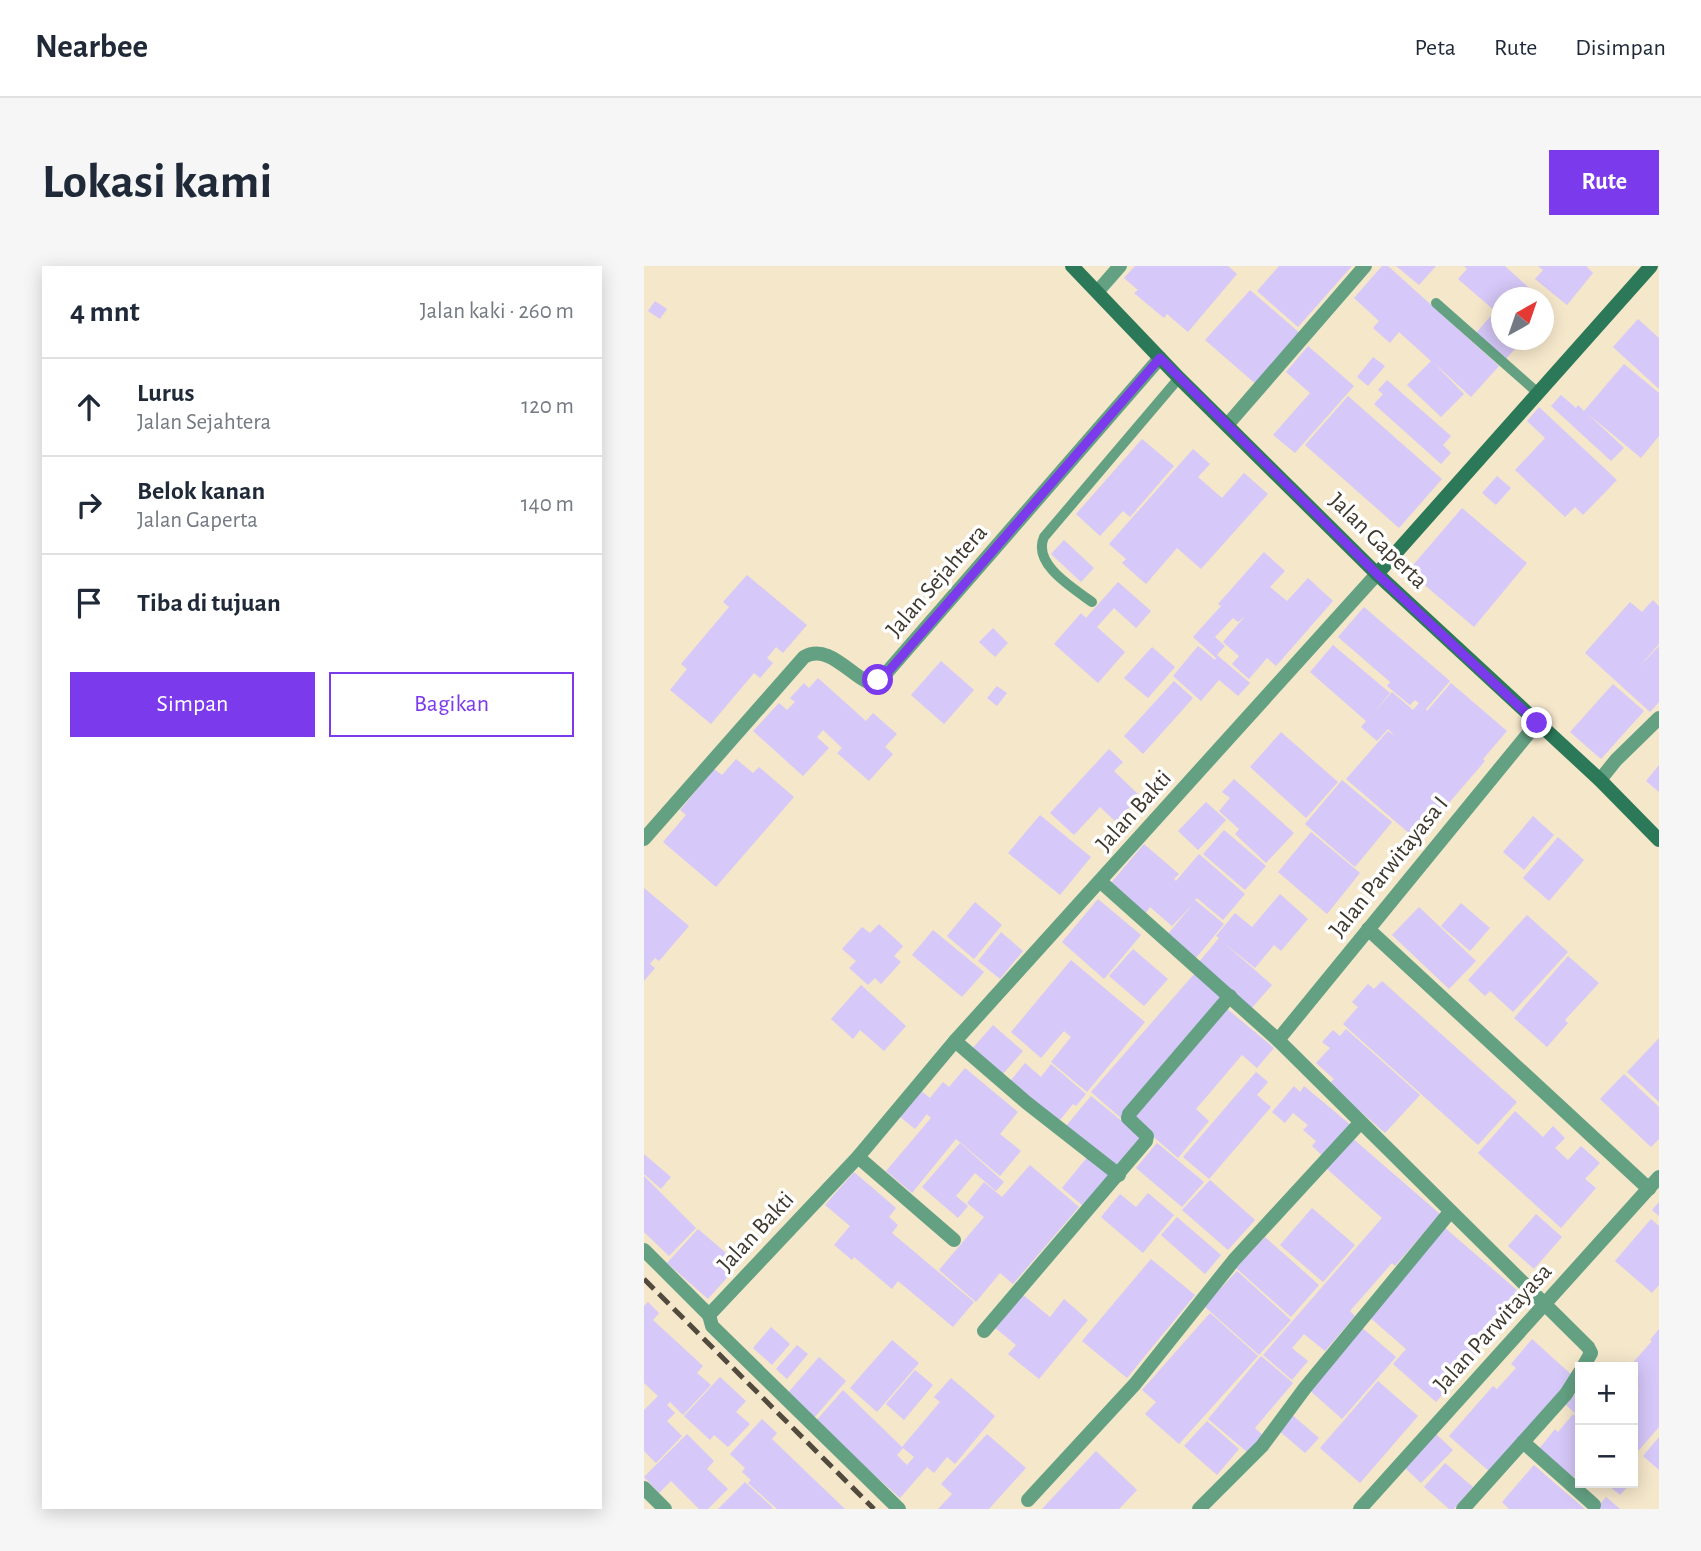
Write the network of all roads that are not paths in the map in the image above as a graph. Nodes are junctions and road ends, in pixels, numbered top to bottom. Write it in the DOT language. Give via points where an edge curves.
graph roads {
  1 [pos="1072,266"];
  2 [pos="1120,266"];
  3 [pos="1365,266"];
  4 [pos="1651,266"];
  5 [pos="1098,291"];
  6 [pos="1436,303"];
  7 [pos="1160,358"];
  8 [pos="1179,378"];
  9 [pos="1538,393"];
  10 [pos="1228,424"];
  11 [pos="1377,574"];
  12 [pos="1091,602"];
  13 [pos="1659,718"];
  14 [pos="1537,723"];
  15 [pos="1600,780"];
  16 [pos="644,839"];
  17 [pos="1659,840"];
  18 [pos="1101,882"];
  19 [pos="1368,929"];
  20 [pos="1230,996"];
  21 [pos="1278,1040"];
  22 [pos="955,1041"];
  23 [pos="1360,1123"];
  24 [pos="858,1157"];
  25 [pos="1119,1175"];
  26 [pos="1659,1177"];
  27 [pos="1649,1189"];
  28 [pos="1450,1212"];
  29 [pos="954,1240"];
  30 [pos="644,1250"];
  31 [pos="1545,1305"];
  32 [pos="709,1315"];
  33 [pos="984,1331"];
  34 [pos="1586,1362"];
  35 [pos="1575,1380"];
  36 [pos="1523,1442"];
  37 [pos="644,1488"];
  38 [pos="1028,1500"];
  39 [pos="1594,1505"];
  40 [pos="665,1509"];
  41 [pos="899,1509"];
  42 [pos="1199,1509"];
  43 [pos="1360,1509"];
  44 [pos="1463,1509"];
  1 -- 5 [label="street, Jalan Gaperta"];
  2 -- 5 [label="street"];
  3 -- 10 [label="street"];
  4 -- 9 [label="street, Jalan Bakti"];
  5 -- 7 [label="street, Jalan Gaperta"];
  6 -- 9 [label="lane"];
  7 -- 8 [label="street, Jalan Gaperta"];
  7 -- 16 [label="street, Jalan Sejahtera" via="882,678 866,681 822,653 804,657"];
  8 -- 10 [label="street, Jalan Gaperta"];
  8 -- 12 [label="lane" via="1044,537 1043,555 1051,568"];
  9 -- 11 [label="street, Jalan Bakti"];
  10 -- 11 [label="street, Jalan Gaperta"];
  11 -- 14 [label="street, Jalan Gaperta"];
  11 -- 18 [label="street, Jalan Bakti"];
  13 -- 15 [label="street"];
  14 -- 15 [label="street, Jalan Gaperta"];
  14 -- 19 [label="street, Jalan Parwitayasa I"];
  15 -- 17 [label="street, Jalan Gaperta"];
  18 -- 20 [label="street"];
  18 -- 22 [label="street, Jalan Bakti"];
  19 -- 21 [label="street, Jalan Parwitayasa I"];
  19 -- 27 [label="street"];
  20 -- 21 [label="street"];
  20 -- 25 [label="street" via="1129,1114 1130,1122 1147,1139"];
  21 -- 23 [label="street"];
  22 -- 24 [label="street, Jalan Bakti"];
  22 -- 25 [label="street"];
  23 -- 28 [label="street"];
  23 -- 38 [label="street" via="1234,1260 1135,1384"];
  24 -- 29 [label="street"];
  24 -- 32 [label="street, Jalan Bakti"];
  25 -- 33 [label="street"];
  26 -- 27 [label="street, Jalan Parwitayasa"];
  27 -- 31 [label="street, Jalan Parwitayasa"];
  28 -- 31 [label="street"];
  28 -- 42 [label="street" via="1262,1446"];
  30 -- 32 [label="street"];
  31 -- 34 [label="street" via="1590,1350"];
  31 -- 43 [label="street, Jalan Parwitayasa"];
  32 -- 41 [label="street" via="712,1326"];
  35 -- 36 [label="street"];
  36 -- 39 [label="street"];
  36 -- 44 [label="street"];
  37 -- 40 [label="street"];
}
